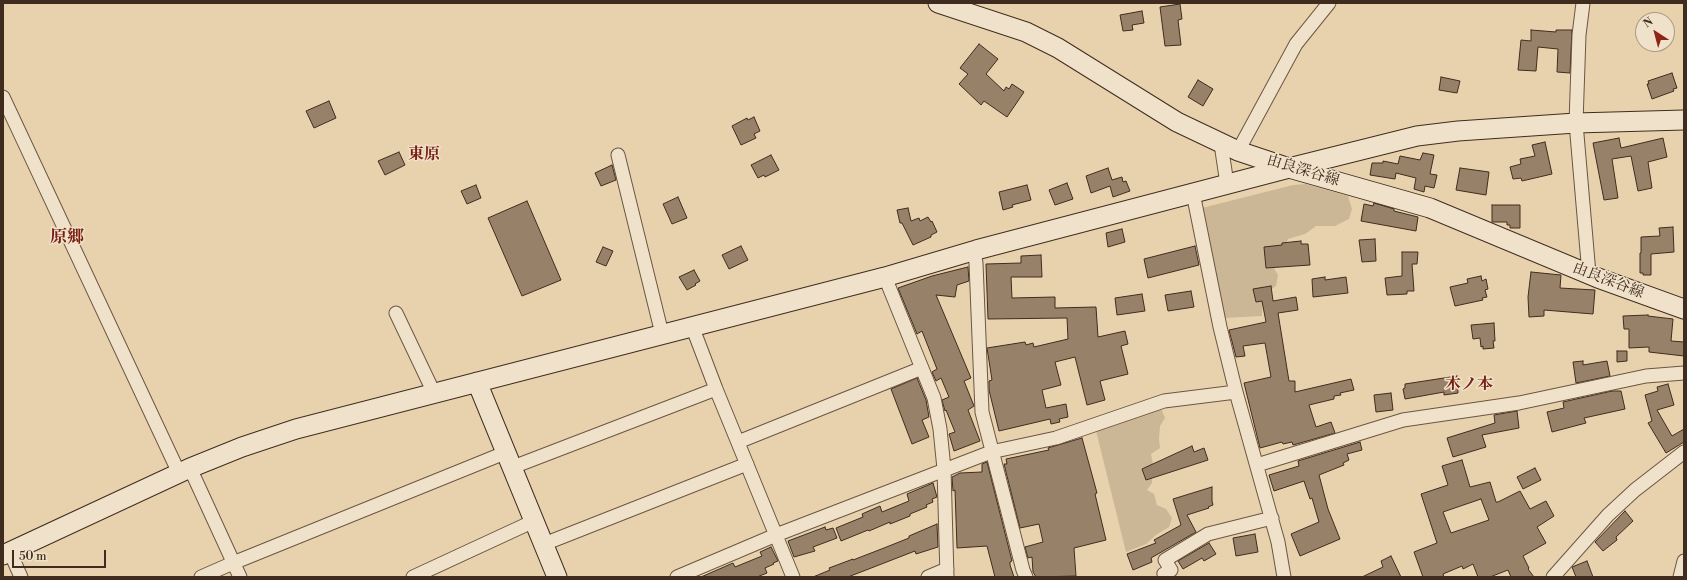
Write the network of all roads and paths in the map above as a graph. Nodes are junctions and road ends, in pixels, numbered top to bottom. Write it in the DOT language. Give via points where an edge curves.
graph roads {
  1 [pos="938,3"];
  2 [pos="1329,3"];
  3 [pos="1583,3"];
  4 [pos="3,97"];
  5 [pos="1684,120"];
  6 [pos="1576,123"];
  7 [pos="1229,147"];
  8 [pos="618,156"];
  9 [pos="1289,168"];
  10 [pos="1227,184"];
  11 [pos="1193,193"];
  12 [pos="974,251"];
  13 [pos="1589,274"];
  14 [pos="885,277"];
  15 [pos="1684,309"];
  16 [pos="396,313"];
  17 [pos="692,326"];
  18 [pos="662,334"];
  19 [pos="922,368"];
  20 [pos="1684,373"];
  21 [pos="477,382"];
  22 [pos="716,389"];
  23 [pos="1236,392"];
  24 [pos="434,393"];
  25 [pos="738,442"];
  26 [pos="991,452"];
  27 [pos="1684,452"];
  28 [pos="510,460"];
  29 [pos="747,464"];
  30 [pos="1257,465"];
  31 [pos="944,469"];
  32 [pos="184,471"];
  33 [pos="1272,518"];
  34 [pos="534,521"];
  35 [pos="776,535"];
  36 [pos="544,544"];
  37 [pos="6,554"];
  38 [pos="1684,561"];
  39 [pos="233,563"];
  40 [pos="947,573"];
  41 [pos="21,577"];
  42 [pos="201,577"];
  43 [pos="240,577"];
  44 [pos="413,577"];
  45 [pos="557,577"];
  46 [pos="677,577"];
  47 [pos="793,577"];
  48 [pos="928,577"];
  49 [pos="1026,577"];
  50 [pos="1165,577"];
  51 [pos="1284,577"];
  52 [pos="1553,577"];
  53 [pos="1680,577"];
  1 -- 7 [label="street, 由良深谷線" via="1026,32 1058,48 1177,122"];
  2 -- 7 [label="street" via="1296,44"];
  3 -- 6 [label="street" via="1579,35"];
  4 -- 32 [label="street"];
  5 -- 6 [label="street"];
  6 -- 9 [label="street" via="1417,136"];
  6 -- 13 [label="street"];
  7 -- 9 [label="street, 由良深谷線"];
  7 -- 10 [label="street"];
  8 -- 18 [label="street"];
  9 -- 10 [label="street"];
  9 -- 13 [label="street, 由良深谷線" via="1430,208"];
  10 -- 11 [label="street"];
  11 -- 12 [label="street"];
  11 -- 23 [label="street"];
  12 -- 14 [label="street"];
  12 -- 26 [label="street" via="982,412"];
  13 -- 15 [label="street, 由良深谷線"];
  14 -- 17 [label="street"];
  14 -- 19 [label="street"];
  16 -- 24 [label="street"];
  17 -- 18 [label="street"];
  17 -- 22 [label="street"];
  18 -- 21 [label="street"];
  19 -- 25 [label="street"];
  19 -- 31 [label="street" via="934,398"];
  20 -- 30 [label="street" via="1646,376 1519,403 1403,420"];
  21 -- 24 [label="street"];
  21 -- 28 [label="street"];
  22 -- 25 [label="street"];
  22 -- 28 [label="street"];
  23 -- 26 [label="street" via="1164,401 1056,438"];
  23 -- 30 [label="street"];
  24 -- 32 [label="street" via="296,429 242,447"];
  25 -- 29 [label="street"];
  26 -- 31 [label="street"];
  26 -- 49 [label="street"];
  27 -- 52 [label="street" via="1635,490 1608,515"];
  28 -- 34 [label="street"];
  28 -- 39 [label="street"];
  29 -- 35 [label="street"];
  29 -- 36 [label="street"];
  30 -- 33 [label="street"];
  31 -- 35 [label="street"];
  31 -- 40 [label="street"];
  32 -- 37 [label="street"];
  32 -- 39 [label="street"];
  33 -- 50 [label="street" via="1208,534 1165,560 1171,570 1164,574"];
  33 -- 51 [label="street"];
  34 -- 36 [label="street"];
  34 -- 44 [label="street"];
  35 -- 46 [label="street"];
  35 -- 47 [label="street"];
  36 -- 45 [label="street"];
  37 -- 41 [label="street"];
  38 -- 53 [label="street"];
  39 -- 42 [label="street"];
  39 -- 43 [label="street"];
  40 -- 48 [label="street"];
}
